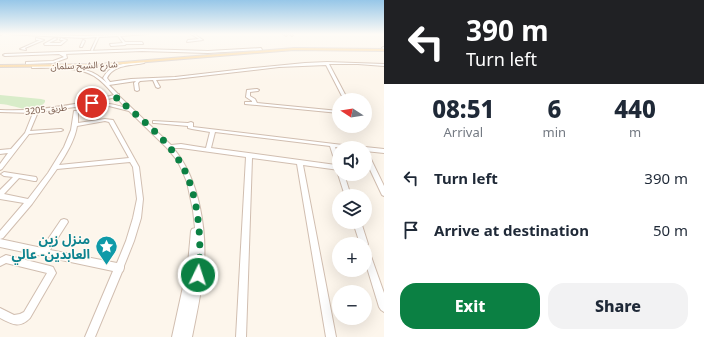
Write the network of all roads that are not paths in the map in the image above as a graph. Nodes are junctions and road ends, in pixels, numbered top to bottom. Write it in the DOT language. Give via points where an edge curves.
graph roads {
  1 [pos="99,50"];
  2 [pos="249,50"];
  3 [pos="252,50"];
  4 [pos="286,50"];
  5 [pos="0,55"];
  6 [pos="5,55"];
  7 [pos="66,56"];
  8 [pos="143,62"];
  9 [pos="27,63"];
  10 [pos="327,63"];
  11 [pos="0,64"];
  12 [pos="384,65"];
  13 [pos="34,67"];
  14 [pos="138,80"];
  15 [pos="154,80"];
  16 [pos="108,84"];
  17 [pos="158,86"];
  18 [pos="137,90"];
  19 [pos="257,90"];
  20 [pos="342,93"];
  21 [pos="119,96"];
  22 [pos="247,103"];
  23 [pos="254,104"];
  24 [pos="82,105"];
  25 [pos="0,110"];
  26 [pos="132,111"];
  27 [pos="332,111"];
  28 [pos="36,112"];
  29 [pos="76,112"];
  30 [pos="155,122"];
  31 [pos="75,125"];
  32 [pos="61,130"];
  33 [pos="213,131"];
  34 [pos="154,132"];
  35 [pos="27,133"];
  36 [pos="332,145"];
  37 [pos="169,147"];
  38 [pos="208,150"];
  39 [pos="372,150"];
  40 [pos="14,151"];
  41 [pos="384,151"];
  42 [pos="0,152"];
  43 [pos="249,156"];
  44 [pos="133,160"];
  45 [pos="300,162"];
  46 [pos="54,167"];
  47 [pos="332,167"];
  48 [pos="0,168"];
  49 [pos="372,168"];
  50 [pos="4,174"];
  51 [pos="18,176"];
  52 [pos="34,179"];
  53 [pos="384,193"];
  54 [pos="0,195"];
  55 [pos="30,202"];
  56 [pos="195,208"];
  57 [pos="64,222"];
  58 [pos="0,236"];
  59 [pos="0,243"];
  60 [pos="44,252"];
  61 [pos="0,262"];
  62 [pos="120,268"];
  63 [pos="372,270"];
  64 [pos="384,307"];
  65 [pos="0,313"];
  66 [pos="188,336"];
  67 [pos="90,337"];
  68 [pos="177,337"];
  69 [pos="241,337"];
  70 [pos="331,337"];
  1 -- 2 [label="street" via="212,52"];
  1 -- 6 [label="street"];
  1 -- 7 [label="street" via="76,52"];
  3 -- 9 [label="main road, شارع الشيخ سلمان" via="94,63"];
  4 -- 8 [label="main road, شارع الشيخ سلمان"];
  5 -- 6 [label="street"];
  6 -- 7 [label="street" via="57,53"];
  7 -- 9 [label="street" via="53,62"];
  8 -- 13 [label="main road, شارع الشيخ سلمان"];
  8 -- 16 [label="street" via="115,68 106,75"];
  9 -- 11 [label="main road, شارع الشيخ سلمان"];
  10 -- 12 [label="street"];
  10 -- 15 [label="street"];
  10 -- 20 [label="street"];
  11 -- 13 [label="main road, شارع الشيخ سلمان"];
  13 -- 16 [label="street" via="84,71"];
  14 -- 15 [label="street"];
  14 -- 16 [label="street"];
  14 -- 16 [label="street"];
  14 -- 18 [label="street"];
  15 -- 17 [label="street"];
  16 -- 21 [label="street"];
  19 -- 23 [label="street" via="248,91 248,98 254,99"];
  21 -- 24 [label="street, طريق 3205"];
  21 -- 26 [label="street"];
  21 -- 34 [label="street" via="142,116"];
  22 -- 23 [label="street"];
  23 -- 27 [label="street"];
  24 -- 26 [label="street" via="109,105"];
  24 -- 28 [label="street, طريق 3205"];
  25 -- 28 [label="street, طريق 3205"];
  26 -- 34 [label="street"];
  28 -- 35 [label="street"];
  29 -- 31 [label="street"];
  30 -- 33 [label="street" via="191,124 192,128"];
  31 -- 44 [label="street" via="111,121"];
  31 -- 46 [label="street"];
  32 -- 35 [label="street"];
  33 -- 36 [label="street"];
  33 -- 38 [label="street"];
  34 -- 37 [label="street"];
  35 -- 40 [label="street"];
  37 -- 38 [label="street"];
  37 -- 56 [label="street" via="186,173 192,188"];
  38 -- 43 [label="street"];
  39 -- 41 [label="street"];
  40 -- 42 [label="street"];
  40 -- 48 [label="street"];
  43 -- 45 [label="street"];
  43 -- 69 [label="street"];
  44 -- 46 [label="street"];
  44 -- 62 [label="street" via="139,182 138,218"];
  45 -- 47 [label="street"];
  45 -- 70 [label="street"];
  46 -- 55 [label="street"];
  49 -- 53 [label="street"];
  50 -- 51 [label="street"];
  51 -- 52 [label="street"];
  51 -- 54 [label="street"];
  54 -- 55 [label="street"];
  55 -- 58 [label="street"];
  56 -- 66 [label="street" via="200,264"];
  56 -- 68 [label="street" via="192,264"];
  57 -- 60 [label="street"];
  59 -- 60 [label="street"];
  60 -- 62 [label="street"];
  61 -- 65 [label="street" via="6,259 50,270 52,273 22,320 18,321"];
  62 -- 67 [label="street"];
  63 -- 64 [label="street"];
}
